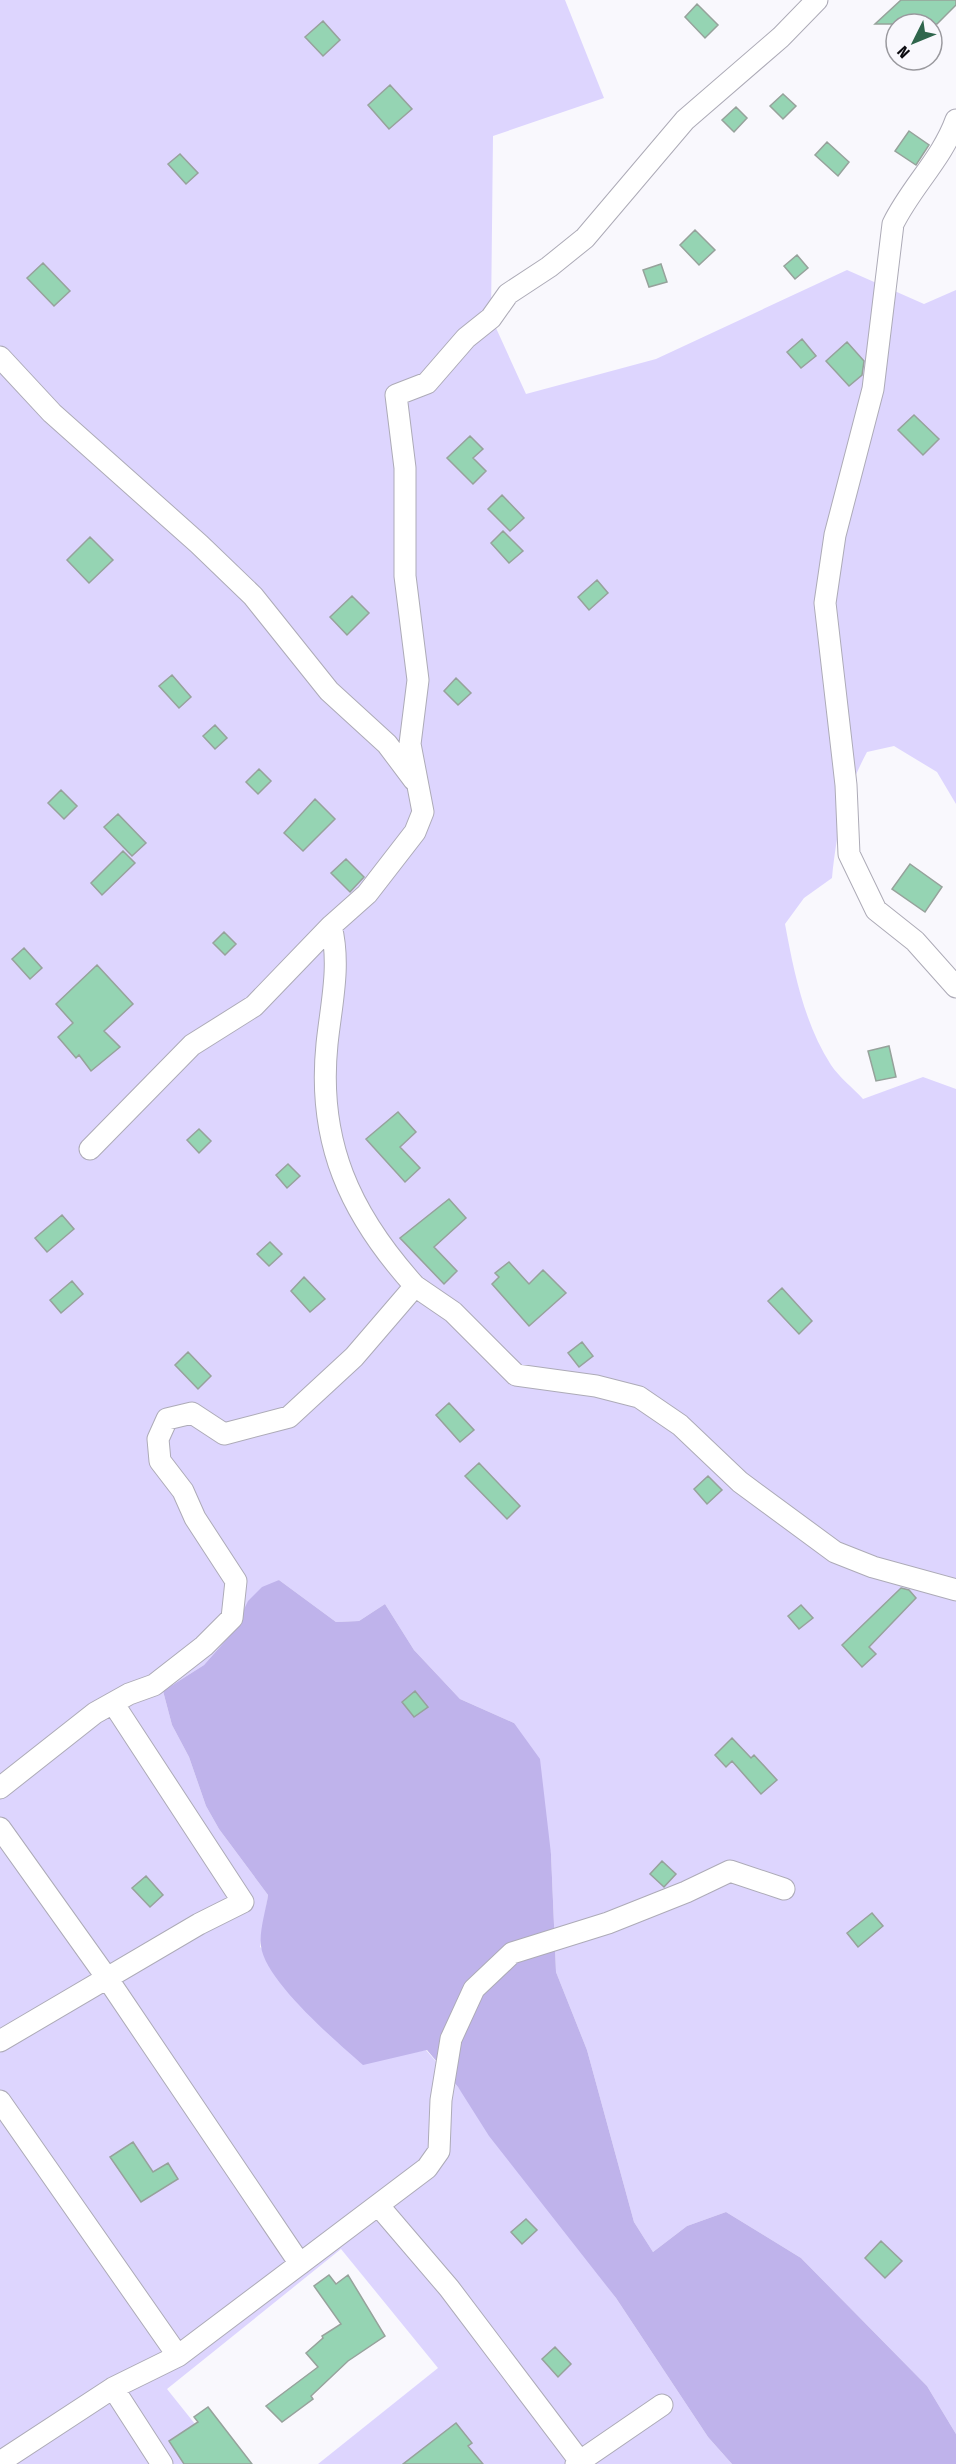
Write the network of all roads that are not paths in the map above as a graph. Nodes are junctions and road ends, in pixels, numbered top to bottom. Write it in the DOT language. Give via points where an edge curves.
graph roads {
  1 [pos="817,0"];
  2 [pos="956,120"];
  3 [pos="0,357"];
  4 [pos="416,783"];
  5 [pos="331,926"];
  6 [pos="956,987"];
  7 [pos="90,1149"];
  8 [pos="415,1286"];
  9 [pos="956,1590"];
  10 [pos="113,1703"];
  11 [pos="0,1788"];
  12 [pos="0,1828"];
  13 [pos="784,1888"];
  14 [pos="106,1978"];
  15 [pos="0,2041"];
  16 [pos="0,2101"];
  17 [pos="378,2205"];
  18 [pos="300,2264"];
  19 [pos="178,2356"];
  20 [pos="113,2388"];
  21 [pos="662,2405"];
  22 [pos="0,2462"];
  23 [pos="579,2463"];
  24 [pos="162,2464"];
  1 -- 4 [label="street" via="781,37 685,120 585,238 508,294 491,318 466,338 427,383 396,395 405,468 405,576 418,680 410,744"];
  2 -- 6 [label="street" via="939,156 903,202 893,224 873,389 835,535 825,603 846,785 849,854 876,910 915,941"];
  3 -- 4 [label="street" via="52,413 253,596 329,691 387,744"];
  4 -- 5 [label="street" via="423,812 416,832 367,894"];
  5 -- 7 [label="street" via="254,1006 192,1045"];
  5 -- 8 [label="street" via="337,949 326,1047 327,1116 334,1149 347,1190 390,1259"];
  8 -- 9 [label="street" via="453,1312 516,1375 596,1386 639,1397 680,1425 740,1482 835,1552"];
  8 -- 10 [label="street" via="354,1357 289,1418 224,1434 192,1413 167,1419 158,1439 160,1461 183,1491 195,1518 236,1581 232,1618 154,1685"];
  10 -- 11 [label="street" via="94,1713"];
  10 -- 14 [label="street" via="243,1902"];
  12 -- 14 [label="street"];
  13 -- 17 [label="street" via="730,1870 608,1923 512,1953 474,1989 451,2039 441,2100 439,2151 427,2168"];
  14 -- 15 [label="street"];
  14 -- 18 [label="street"];
  16 -- 19 [label="street"];
  17 -- 18 [label="street"];
  17 -- 23 [label="street" via="449,2288"];
  18 -- 19 [label="street"];
  19 -- 20 [label="street"];
  20 -- 22 [label="street"];
  20 -- 24 [label="street"];
  21 -- 23 [label="street"];
}
